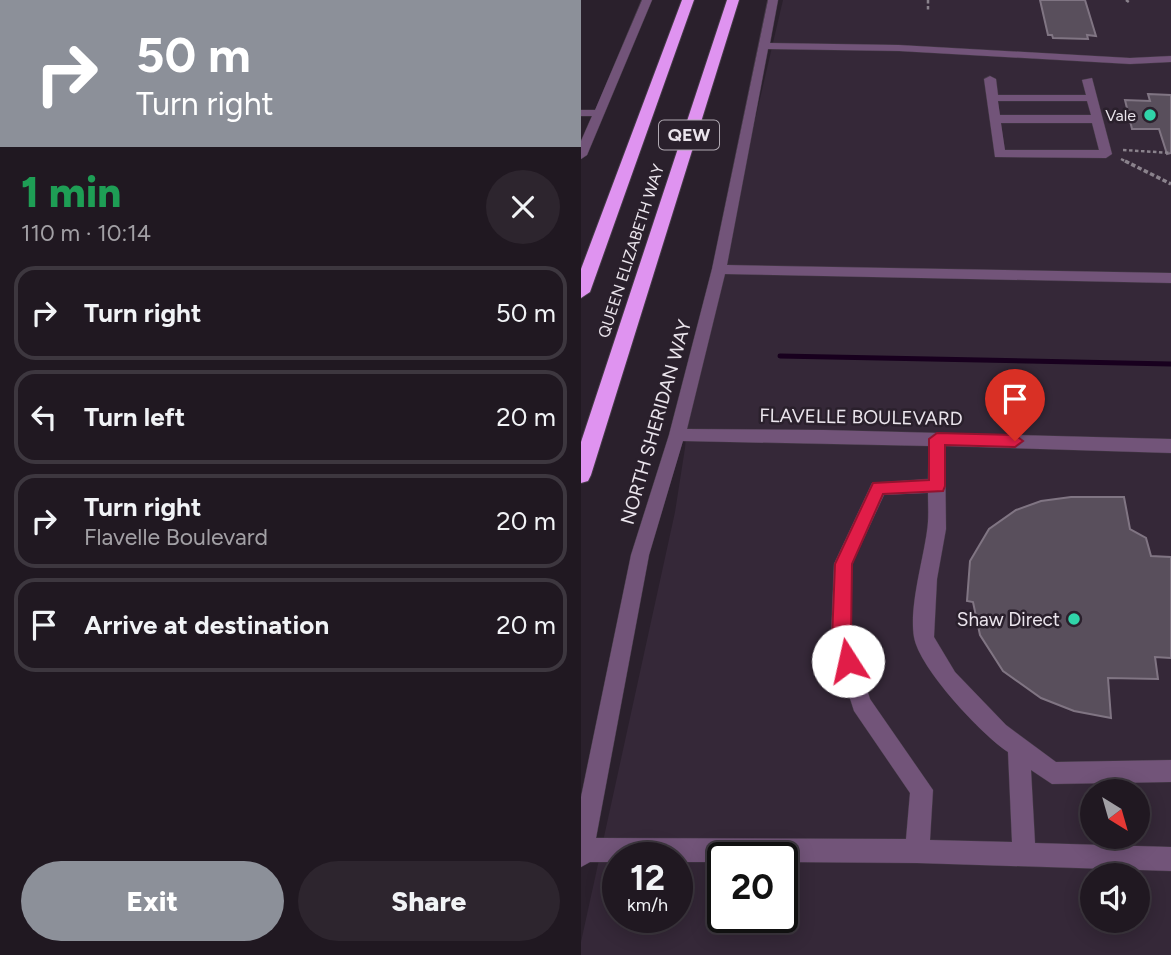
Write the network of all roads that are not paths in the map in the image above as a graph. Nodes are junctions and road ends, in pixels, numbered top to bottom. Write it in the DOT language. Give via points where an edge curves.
graph roads {
  1 [pos="647,0"];
  2 [pos="688,0"];
  3 [pos="733,0"];
  4 [pos="773,0"];
  5 [pos="764,46"];
  6 [pos="1171,59"];
  7 [pos="990,79"];
  8 [pos="1088,80"];
  9 [pos="992,98"];
  10 [pos="1092,99"];
  11 [pos="581,113"];
  12 [pos="599,113"];
  13 [pos="1097,118"];
  14 [pos="995,119"];
  15 [pos="581,155"];
  16 [pos="719,269"];
  17 [pos="1171,278"];
  18 [pos="581,292"];
  19 [pos="677,435"];
  20 [pos="937,439"];
  21 [pos="1171,446"];
  22 [pos="581,475"];
  23 [pos="937,486"];
  24 [pos="1019,746"];
  25 [pos="1171,771"];
  26 [pos="917,851"];
  27 [pos="582,853"];
  28 [pos="1024,853"];
  29 [pos="1171,859"];
  1 -- 12 [label="street"];
  2 -- 18 [label="highway, QUEEN ELIZABETH WAY / QEW"];
  3 -- 22 [label="highway, QUEEN ELIZABETH WAY / QEW"];
  4 -- 5 [label="street, NORTH SHERIDAN WAY"];
  5 -- 6 [label="street"];
  5 -- 16 [label="street, NORTH SHERIDAN WAY"];
  7 -- 9 [label="street"];
  8 -- 10 [label="street"];
  9 -- 10 [label="street"];
  9 -- 14 [label="street"];
  10 -- 13 [label="street"];
  11 -- 12 [label="street"];
  12 -- 15 [label="street"];
  13 -- 14 [label="street"];
  13 -- 14 [label="street" via="1106,154 999,154"];
  16 -- 17 [label="street"];
  16 -- 19 [label="street, NORTH SHERIDAN WAY"];
  19 -- 20 [label="street, FLAVELLE BOULEVARD"];
  19 -- 27 [label="street, NORTH SHERIDAN WAY" via="640,555"];
  20 -- 21 [label="street, FLAVELLE BOULEVARD"];
  20 -- 23 [label="street"];
  23 -- 24 [label="street" via="937,529 926,579 924,638 948,680 998,733"];
  23 -- 26 [label="street" via="878,488 843,564 841,639 861,704 922,790"];
  24 -- 25 [label="street" via="1052,773"];
  24 -- 28 [label="street"];
  26 -- 27 [label="street"];
  26 -- 28 [label="street"];
  28 -- 29 [label="street"];
}
